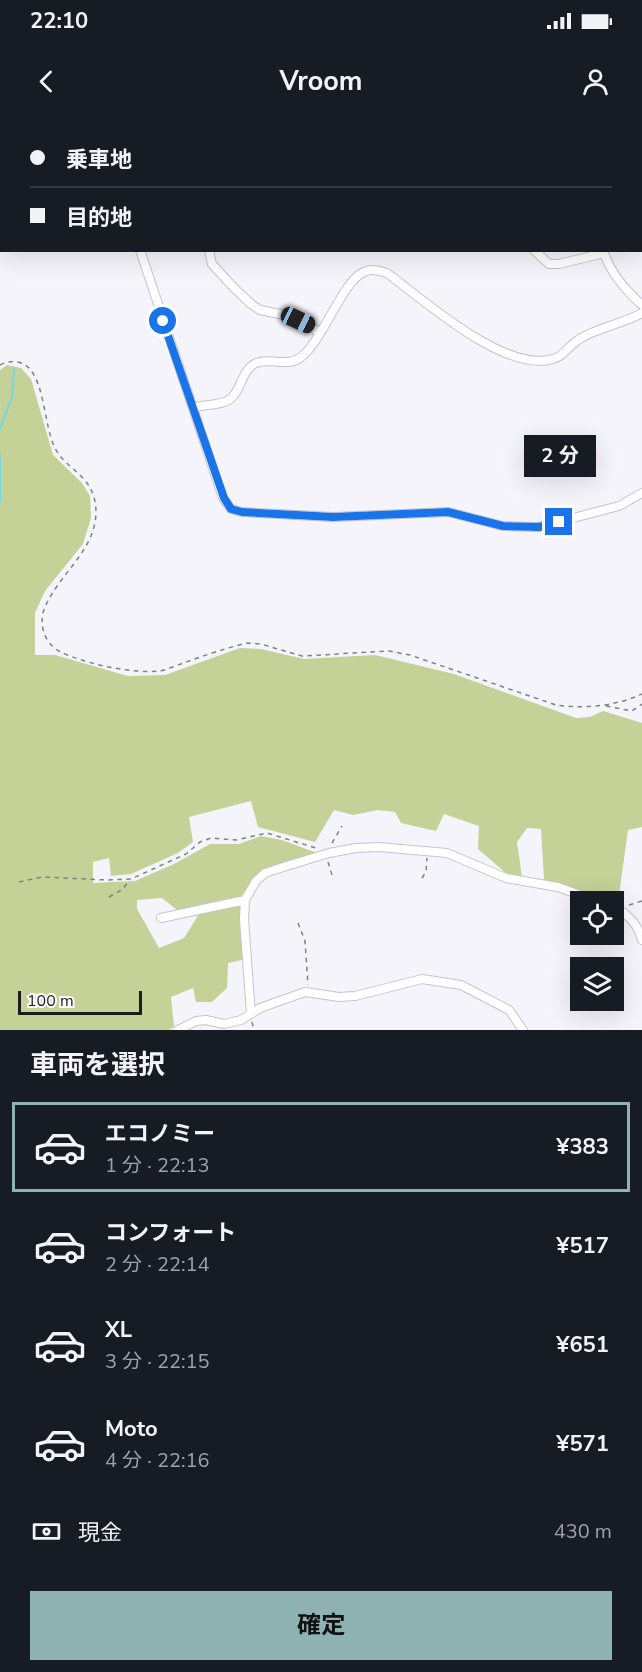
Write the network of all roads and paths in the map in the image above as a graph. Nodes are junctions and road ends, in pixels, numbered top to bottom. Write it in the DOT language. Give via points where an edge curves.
graph roads {
  1 [pos="141,252"];
  2 [pos="209,252"];
  3 [pos="536,252"];
  4 [pos="603,252"];
  5 [pos="642,305"];
  6 [pos="642,313"];
  7 [pos="319,333"];
  8 [pos="0,365"];
  9 [pos="193,408"];
  10 [pos="642,493"];
  11 [pos="642,694"];
  12 [pos="642,704"];
  13 [pos="603,705"];
  14 [pos="342,826"];
  15 [pos="427,851"];
  16 [pos="325,854"];
  17 [pos="331,878"];
  18 [pos="422,878"];
  19 [pos="131,879"];
  20 [pos="19,882"];
  21 [pos="570,892"];
  22 [pos="109,897"];
  23 [pos="245,900"];
  24 [pos="642,901"];
  25 [pos="628,905"];
  26 [pos="624,914"];
  27 [pos="161,918"];
  28 [pos="298,923"];
  29 [pos="642,940"];
  30 [pos="309,992"];
  31 [pos="251,1014"];
  32 [pos="178,1030"];
  33 [pos="523,1030"];
  1 -- 9 [label="street"];
  2 -- 7 [label="street" via="212,264 260,310 289,316"];
  3 -- 4 [label="street" via="549,264 559,264"];
  4 -- 5 [label="street" via="610,270"];
  6 -- 7 [label="street" via="579,339 552,360 512,357 488,347 387,273 366,270 354,280"];
  7 -- 9 [label="street" via="298,359 257,363 247,370 229,400"];
  8 -- 13 [label="path" via="14,362 30,369 54,446 88,484 94,502 90,539 43,612 46,638 58,650 131,671 162,670 247,643 302,656 389,651 556,705"];
  9 -- 10 [label="street" via="224,498 231,509 242,512 333,517 448,512 503,526 539,527 619,506"];
  11 -- 13 [label="path"];
  12 -- 13 [label="path" via="632,711"];
  14 -- 16 [label="path"];
  15 -- 16 [label="street" via="379,847"];
  15 -- 18 [label="path"];
  15 -- 21 [label="street" via="447,853 506,878"];
  16 -- 17 [label="path"];
  16 -- 19 [label="path" via="313,846 267,832 236,840 211,838"];
  16 -- 23 [label="street" via="265,873"];
  19 -- 20 [label="path" via="42,877"];
  19 -- 22 [label="path"];
  23 -- 27 [label="street"];
  23 -- 31 [label="street"];
  24 -- 25 [label="path"];
  26 -- 29 [label="street" via="632,920"];
  28 -- 30 [label="path" via="305,940"];
  30 -- 31 [label="street"];
  30 -- 33 [label="street" via="355,996 422,979 461,984 509,1010"];
  31 -- 32 [label="street" via="224,1024 196,1021"];
}
